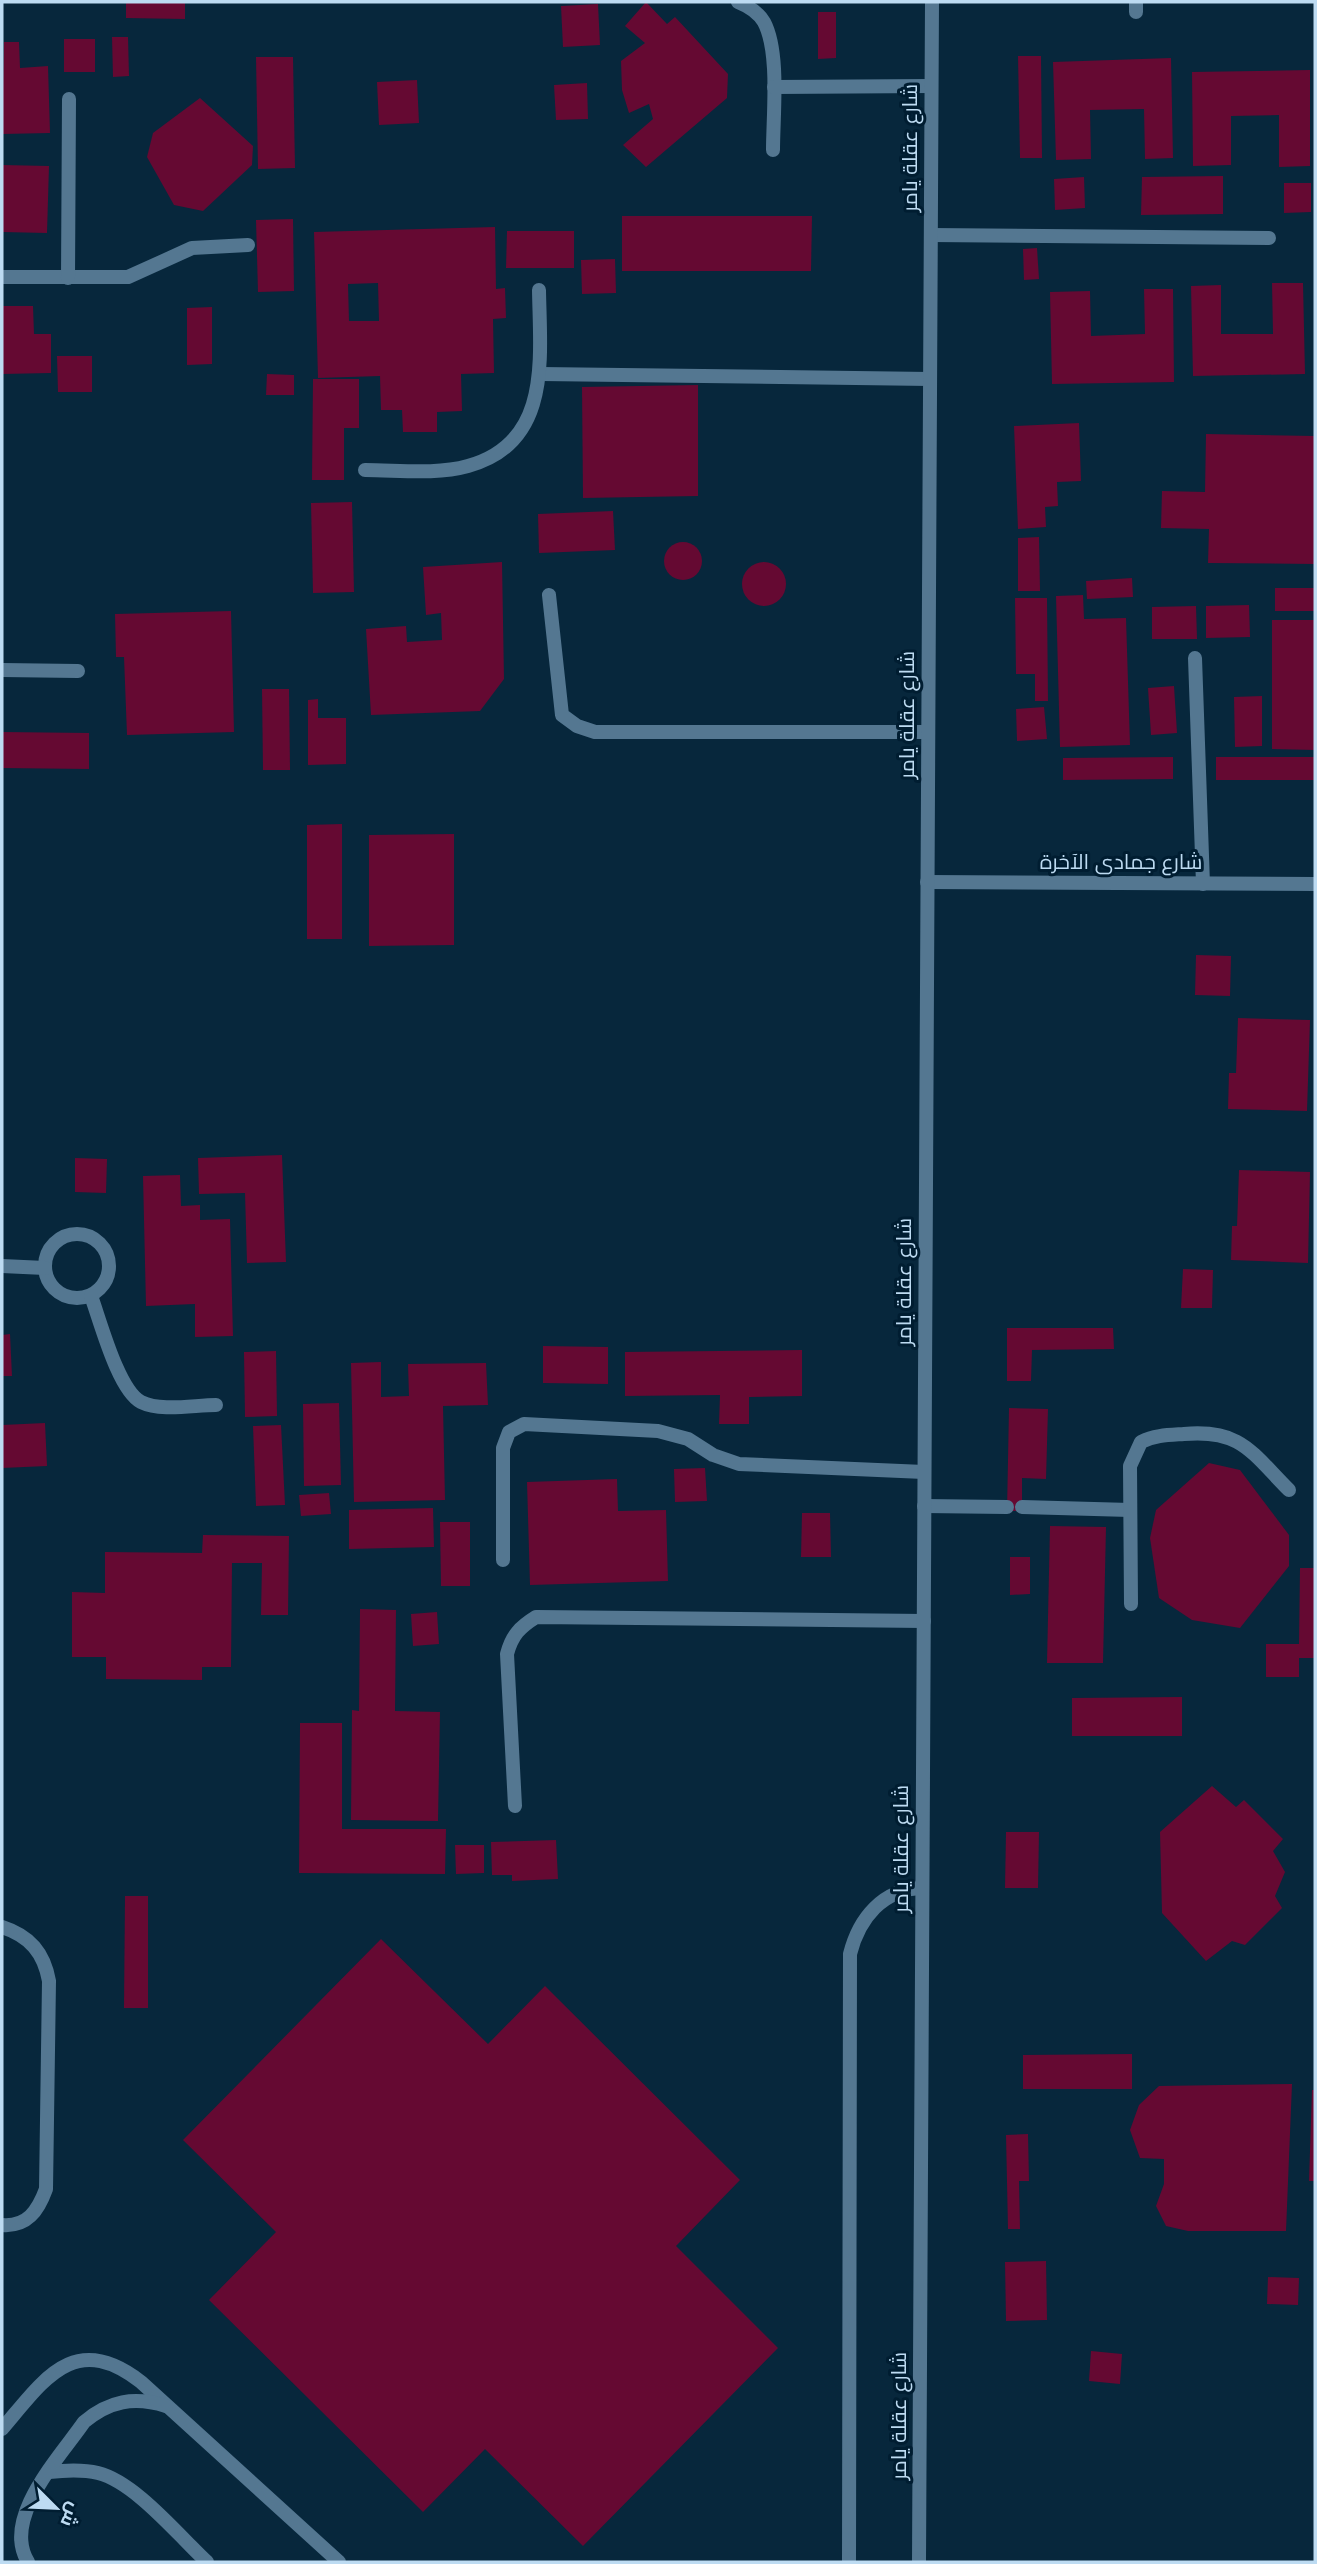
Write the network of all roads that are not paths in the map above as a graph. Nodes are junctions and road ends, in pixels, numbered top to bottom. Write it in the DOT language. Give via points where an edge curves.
graph roads {
  1 [pos="738,2"];
  2 [pos="932,2"];
  3 [pos="931,86"];
  4 [pos="774,87"];
  5 [pos="69,99"];
  6 [pos="773,150"];
  7 [pos="931,235"];
  8 [pos="1269,238"];
  9 [pos="248,245"];
  10 [pos="2,277"];
  11 [pos="68,278"];
  12 [pos="539,290"];
  13 [pos="541,374"];
  14 [pos="930,379"];
  15 [pos="365,470"];
  16 [pos="549,595"];
  17 [pos="1195,658"];
  18 [pos="2,670"];
  19 [pos="78,671"];
  20 [pos="928,733"];
  21 [pos="927,882"];
  22 [pos="1203,884"];
  23 [pos="1315,884"];
  24 [pos="2,1266"];
  25 [pos="45,1268"];
  26 [pos="90,1296"];
  27 [pos="216,1405"];
  28 [pos="924,1472"];
  29 [pos="1289,1490"];
  30 [pos="924,1506"];
  31 [pos="1130,1510"];
  32 [pos="503,1560"];
  33 [pos="1131,1604"];
  34 [pos="924,1621"];
  35 [pos="515,1806"];
  36 [pos="922,1888"];
  37 [pos="2,1927"];
  38 [pos="2,2225"];
  39 [pos="167,2406"];
  40 [pos="2,2429"];
  41 [pos="49,2473"];
  42 [pos="28,2562"];
  43 [pos="207,2562"];
  44 [pos="339,2562"];
  45 [pos="849,2562"];
  46 [pos="919,2562"];
  1 -- 4 [label="street" via="763,20"];
  2 -- 3 [label="street, شارع عقلة يامر"];
  3 -- 4 [label="street"];
  3 -- 7 [label="street, شارع عقلة يامر"];
  4 -- 6 [label="street"];
  5 -- 11 [label="street"];
  7 -- 8 [label="street"];
  7 -- 14 [label="street, شارع عقلة يامر"];
  9 -- 11 [label="street" via="192,248 128,277"];
  10 -- 11 [label="street"];
  12 -- 13 [label="street"];
  13 -- 14 [label="street"];
  13 -- 15 [label="street" via="530,416 502,449 486,460 448,470"];
  14 -- 20 [label="street, شارع عقلة يامر"];
  16 -- 20 [label="street" via="562,715 576,726 595,732"];
  17 -- 22 [label="street"];
  18 -- 19 [label="street"];
  20 -- 21 [label="street, شارع عقلة يامر"];
  21 -- 22 [label="street, شارع جمادى الآخرة"];
  21 -- 28 [label="street, شارع عقلة يامر"];
  22 -- 23 [label="street, شارع جمادى الآخرة"];
  24 -- 25 [label="street"];
  25 -- 26 [label="street" via="55,1290 78,1299"];
  25 -- 26 [label="street" via="53,1245 63,1237 76,1234 99,1242 109,1265 107,1277"];
  26 -- 27 [label="street" via="124,1384 139,1401 163,1406"];
  28 -- 30 [label="street, شارع عقلة يامر"];
  28 -- 32 [label="street" via="738,1464 666,1432 524,1424 509,1432 503,1448"];
  29 -- 31 [label="street" via="1229,1436 1208,1432 1159,1436 1141,1442 1131,1457"];
  30 -- 31 [label="street"];
  30 -- 34 [label="street, شارع عقلة يامر"];
  31 -- 33 [label="street"];
  34 -- 35 [label="street" via="536,1617 522,1625 507,1654"];
  34 -- 36 [label="street, شارع عقلة يامر"];
  36 -- 45 [label="street" via="906,1889 879,1903 860,1927 850,1954"];
  36 -- 46 [label="street, شارع عقلة يامر"];
  37 -- 38 [label="street" via="17,1932 40,1952 47,1966 49,1995 46,2189 34,2214 13,2225"];
  39 -- 40 [label="street" via="127,2371 85,2359 58,2367"];
  39 -- 41 [label="street" via="123,2400 95,2413"];
  39 -- 44 [label="street"];
  41 -- 42 [label="street" via="28,2503 20,2529"];
  41 -- 43 [label="street" via="90,2471 124,2484"];
}
